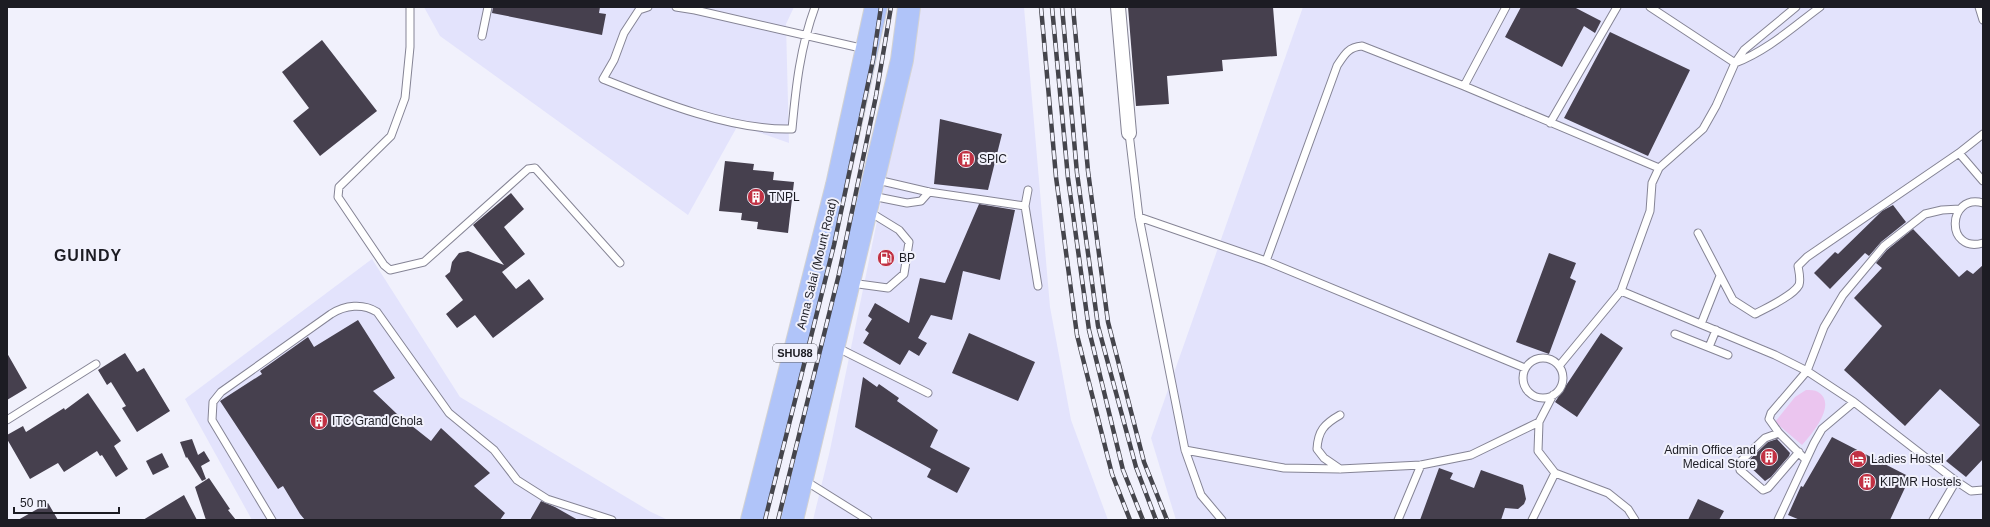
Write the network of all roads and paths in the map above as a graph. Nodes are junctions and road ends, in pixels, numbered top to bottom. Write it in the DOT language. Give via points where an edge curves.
graph roads {
  1 [pos="410,7"];
  2 [pos="488,7"];
  3 [pos="648,7"];
  4 [pos="676,7"];
  5 [pos="815,7"];
  6 [pos="876,7"];
  7 [pos="909,7"];
  8 [pos="1118,7"];
  9 [pos="1506,7"];
  10 [pos="1617,7"];
  11 [pos="1650,7"];
  12 [pos="1796,7"];
  13 [pos="1820,7"];
  14 [pos="1979,7"];
  15 [pos="1983,20"];
  16 [pos="805,35"];
  17 [pos="482,36"];
  18 [pos="866,50"];
  19 [pos="1735,63"];
  20 [pos="1464,86"];
  21 [pos="1550,123"];
  22 [pos="1129,133"];
  23 [pos="1983,134"];
  24 [pos="1959,153"];
  25 [pos="1659,168"];
  26 [pos="1983,168"];
  27 [pos="1976,173"];
  28 [pos="1983,181"];
  29 [pos="1028,190"];
  30 [pos="929,192"];
  31 [pos="870,196"];
  32 [pos="1983,203"];
  33 [pos="1025,206"];
  34 [pos="1960,209"];
  35 [pos="1139,217"];
  36 [pos="1698,233"];
  37 [pos="1983,243"];
  38 [pos="1266,262"];
  39 [pos="620,263"];
  40 [pos="1720,276"];
  41 [pos="849,283"];
  42 [pos="1038,286"];
  43 [pos="1621,291"];
  44 [pos="1701,324"];
  45 [pos="1716,330"];
  46 [pos="1675,334"];
  47 [pos="834,346"];
  48 [pos="1709,347"];
  49 [pos="1728,355"];
  50 [pos="96,364"];
  51 [pos="1559,366"];
  52 [pos="1525,368"];
  53 [pos="1807,371"];
  54 [pos="928,393"];
  55 [pos="1553,395"];
  56 [pos="1854,402"];
  57 [pos="1340,415"];
  58 [pos="7,420"];
  59 [pos="1539,422"];
  60 [pos="1779,433"];
  61 [pos="1185,450"];
  62 [pos="1799,452"];
  63 [pos="1806,460"];
  64 [pos="1421,465"];
  65 [pos="1340,469"];
  66 [pos="1555,473"];
  67 [pos="802,479"];
  68 [pos="1956,480"];
  69 [pos="1983,490"];
  70 [pos="272,520"];
  71 [pos="612,520"];
  72 [pos="752,520"];
  73 [pos="792,520"];
  74 [pos="868,520"];
  75 [pos="1222,520"];
  76 [pos="1398,520"];
  77 [pos="1532,520"];
  78 [pos="1635,520"];
  79 [pos="1778,520"];
  80 [pos="1933,520"];
  1 -- 39 [label="lane" via="410,47 405,98 391,136 339,187 338,197 384,265 390,270 424,262 528,169 535,168"];
  2 -- 17 [label="lane"];
  3 -- 16 [label="lane" via="639,10 624,33 614,60 603,79 665,104 771,130 792,129 796,81"];
  4 -- 16 [label="lane"];
  5 -- 16 [label="lane"];
  6 -- 18 [label="main road, Anna Salai (Mount Road) / SHU88"];
  7 -- 31 [label="main road, SHU88" via="902,60"];
  8 -- 22 [label="street"];
  9 -- 20 [label="lane"];
  10 -- 21 [label="lane"];
  11 -- 19 [label="lane"];
  12 -- 19 [label="lane" via="1744,50"];
  13 -- 19 [label="lane" via="1765,48"];
  14 -- 15 [label="lane"];
  16 -- 18 [label="lane"];
  18 -- 72 [label="main road, Anna Salai (Mount Road) / SHU88" via="837,185"];
  19 -- 25 [label="lane" via="1703,129"];
  20 -- 21 [label="lane"];
  20 -- 38 [label="lane" via="1362,46 1353,47 1347,52 1337,66"];
  21 -- 25 [label="lane"];
  22 -- 35 [label="lane"];
  23 -- 24 [label="lane"];
  24 -- 27 [label="lane"];
  24 -- 40 [label="lane" via="1807,257 1798,266 1799,285 1789,294 1755,314 1733,300"];
  25 -- 43 [label="lane" via="1652,184 1650,211"];
  26 -- 27 [label="lane"];
  27 -- 28 [label="lane"];
  29 -- 33 [label="lane"];
  30 -- 31 [label="lane" via="921,201 907,203"];
  30 -- 31 [label="lane" via="886,182"];
  30 -- 33 [label="lane"];
  31 -- 41 [label="main road, SHU88"];
  31 -- 41 [label="lane" via="909,242 904,274 888,288"];
  32 -- 34 [label="lane" via="1972,202"];
  33 -- 42 [label="lane"];
  34 -- 37 [label="lane" via="1955,223 1959,236 1970,244"];
  34 -- 53 [label="lane" via="1925,214 1884,246 1847,290 1831,314"];
  35 -- 38 [label="lane"];
  35 -- 61 [label="lane"];
  36 -- 40 [label="lane"];
  38 -- 52 [label="lane"];
  40 -- 44 [label="lane"];
  41 -- 47 [label="main road, SHU88"];
  43 -- 44 [label="lane"];
  43 -- 51 [label="lane"];
  44 -- 45 [label="lane"];
  45 -- 48 [label="lane"];
  45 -- 53 [label="lane"];
  46 -- 48 [label="lane"];
  47 -- 54 [label="lane"];
  47 -- 67 [label="main road, SHU88"];
  48 -- 49 [label="lane"];
  50 -- 58 [label="lane"];
  51 -- 52 [label="lane" via="1542,358"];
  51 -- 55 [label="lane" via="1562,372 1561,385"];
  52 -- 55 [label="lane" via="1523,381 1529,392 1540,398"];
  53 -- 56 [label="lane"];
  53 -- 60 [label="lane" via="1771,413 1769,419"];
  55 -- 59 [label="lane"];
  56 -- 63 [label="lane" via="1822,429"];
  56 -- 68 [label="lane"];
  57 -- 65 [label="lane" via="1328,422 1318,436 1317,449 1324,458"];
  59 -- 64 [label="lane" via="1471,455"];
  59 -- 66 [label="lane" via="1538,451"];
  60 -- 62 [label="lane"];
  60 -- 62 [label="lane" via="1765,438 1742,460 1740,470 1762,490 1768,488"];
  61 -- 65 [label="lane" via="1284,468"];
  61 -- 75 [label="lane" via="1201,495"];
  62 -- 63 [label="lane"];
  63 -- 79 [label="lane"];
  64 -- 65 [label="lane"];
  64 -- 76 [label="lane"];
  66 -- 77 [label="lane"];
  66 -- 78 [label="lane" via="1608,493 1628,509"];
  67 -- 73 [label="main road, SHU88"];
  67 -- 74 [label="lane"];
  68 -- 69 [label="lane" via="1971,491"];
  68 -- 80 [label="lane"];
  70 -- 71 [label="lane" via="212,420 213,402 221,392 340,308 358,306 377,312 449,413 494,450 517,480 547,499"];
}
